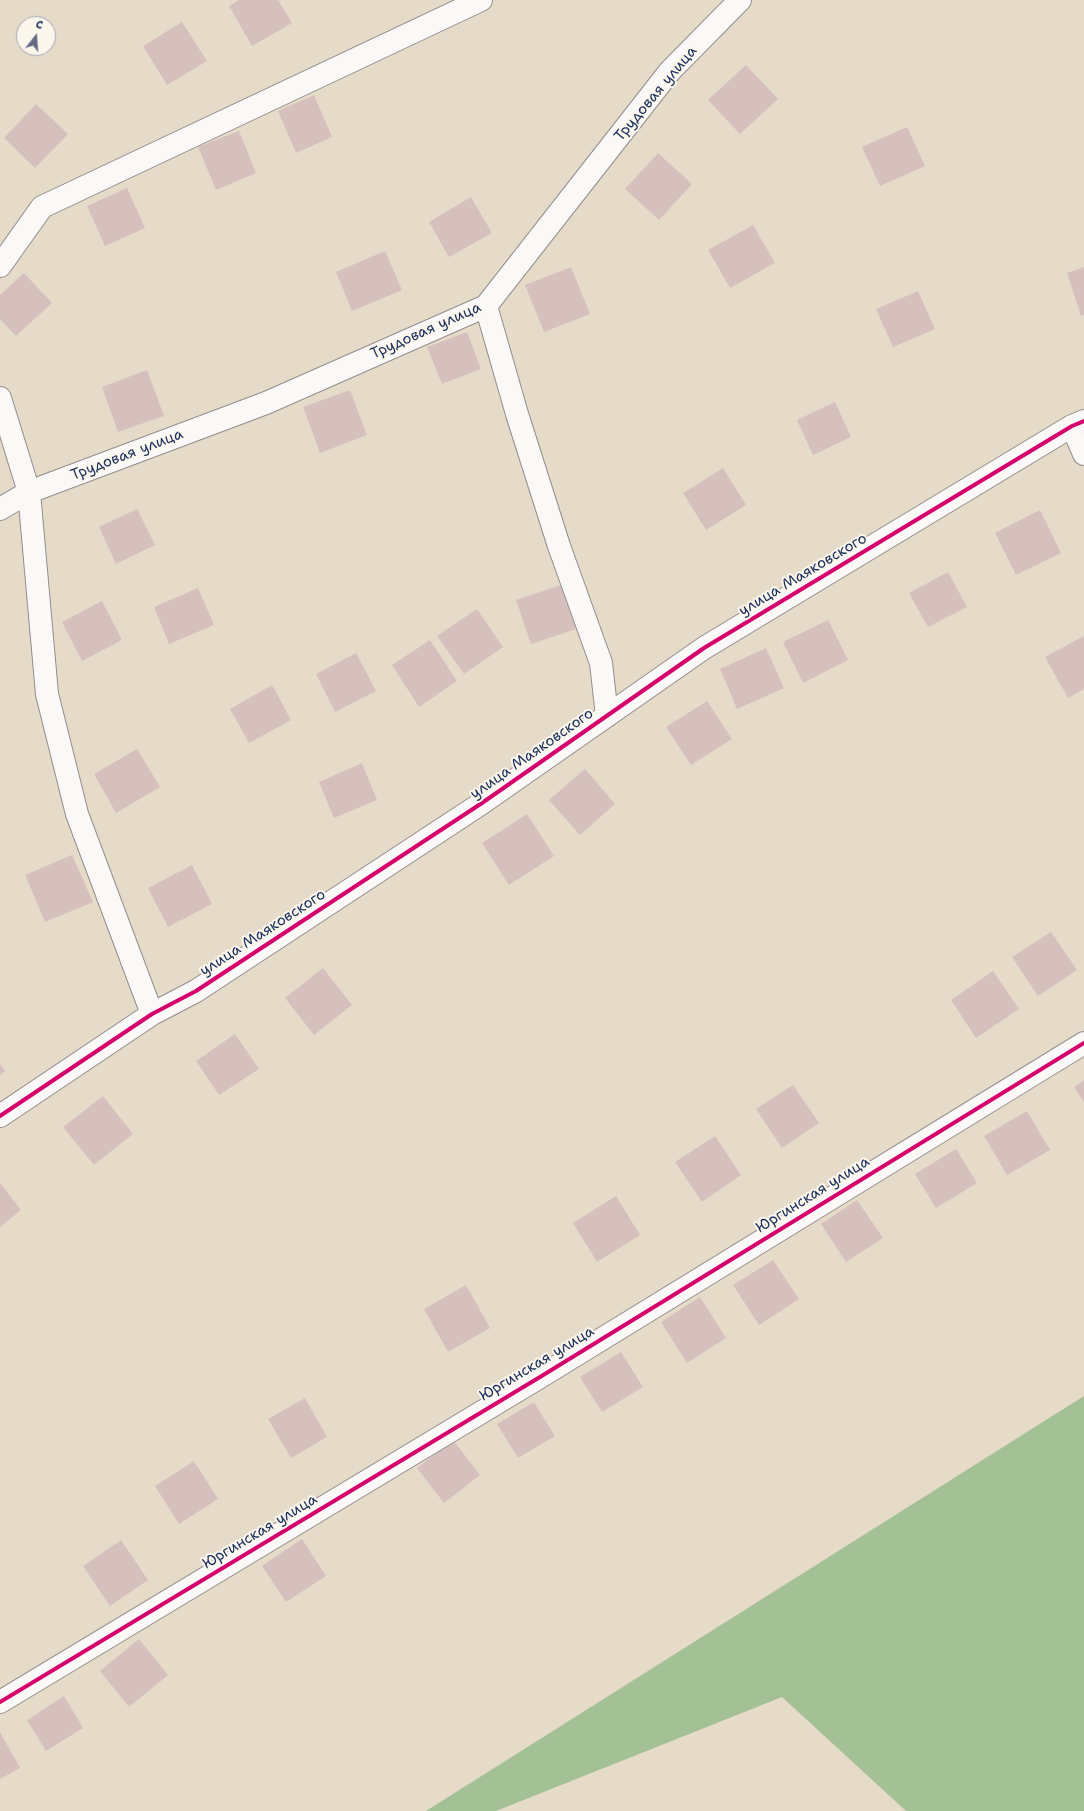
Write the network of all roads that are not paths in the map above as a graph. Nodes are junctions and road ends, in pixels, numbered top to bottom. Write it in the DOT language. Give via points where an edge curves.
graph roads {
  1 [pos="481,0"];
  2 [pos="740,0"];
  3 [pos="0,266"];
  4 [pos="486,306"];
  5 [pos="0,398"];
  6 [pos="1078,424"];
  7 [pos="1084,454"];
  8 [pos="29,492"];
  9 [pos="0,509"];
  10 [pos="607,716"];
  11 [pos="152,1014"];
  12 [pos="1084,1043"];
  13 [pos="0,1116"];
  14 [pos="0,1702"];
  1 -- 3 [label="street" via="42,207"];
  2 -- 4 [label="street, Трудовая улица" via="670,71"];
  4 -- 8 [label="street, Трудовая улица" via="266,403"];
  4 -- 10 [label="street" via="559,546 601,663"];
  5 -- 8 [label="street"];
  6 -- 7 [label="street"];
  6 -- 10 [label="street, улица Маяковского" via="704,648"];
  8 -- 9 [label="street, Трудовая улица"];
  8 -- 11 [label="street" via="47,694 77,814"];
  10 -- 11 [label="street, улица Маяковского" via="482,803 210,982"];
  11 -- 13 [label="street, улица Маяковского"];
  12 -- 14 [label="street, Юргинская улица" via="540,1377"];
}
